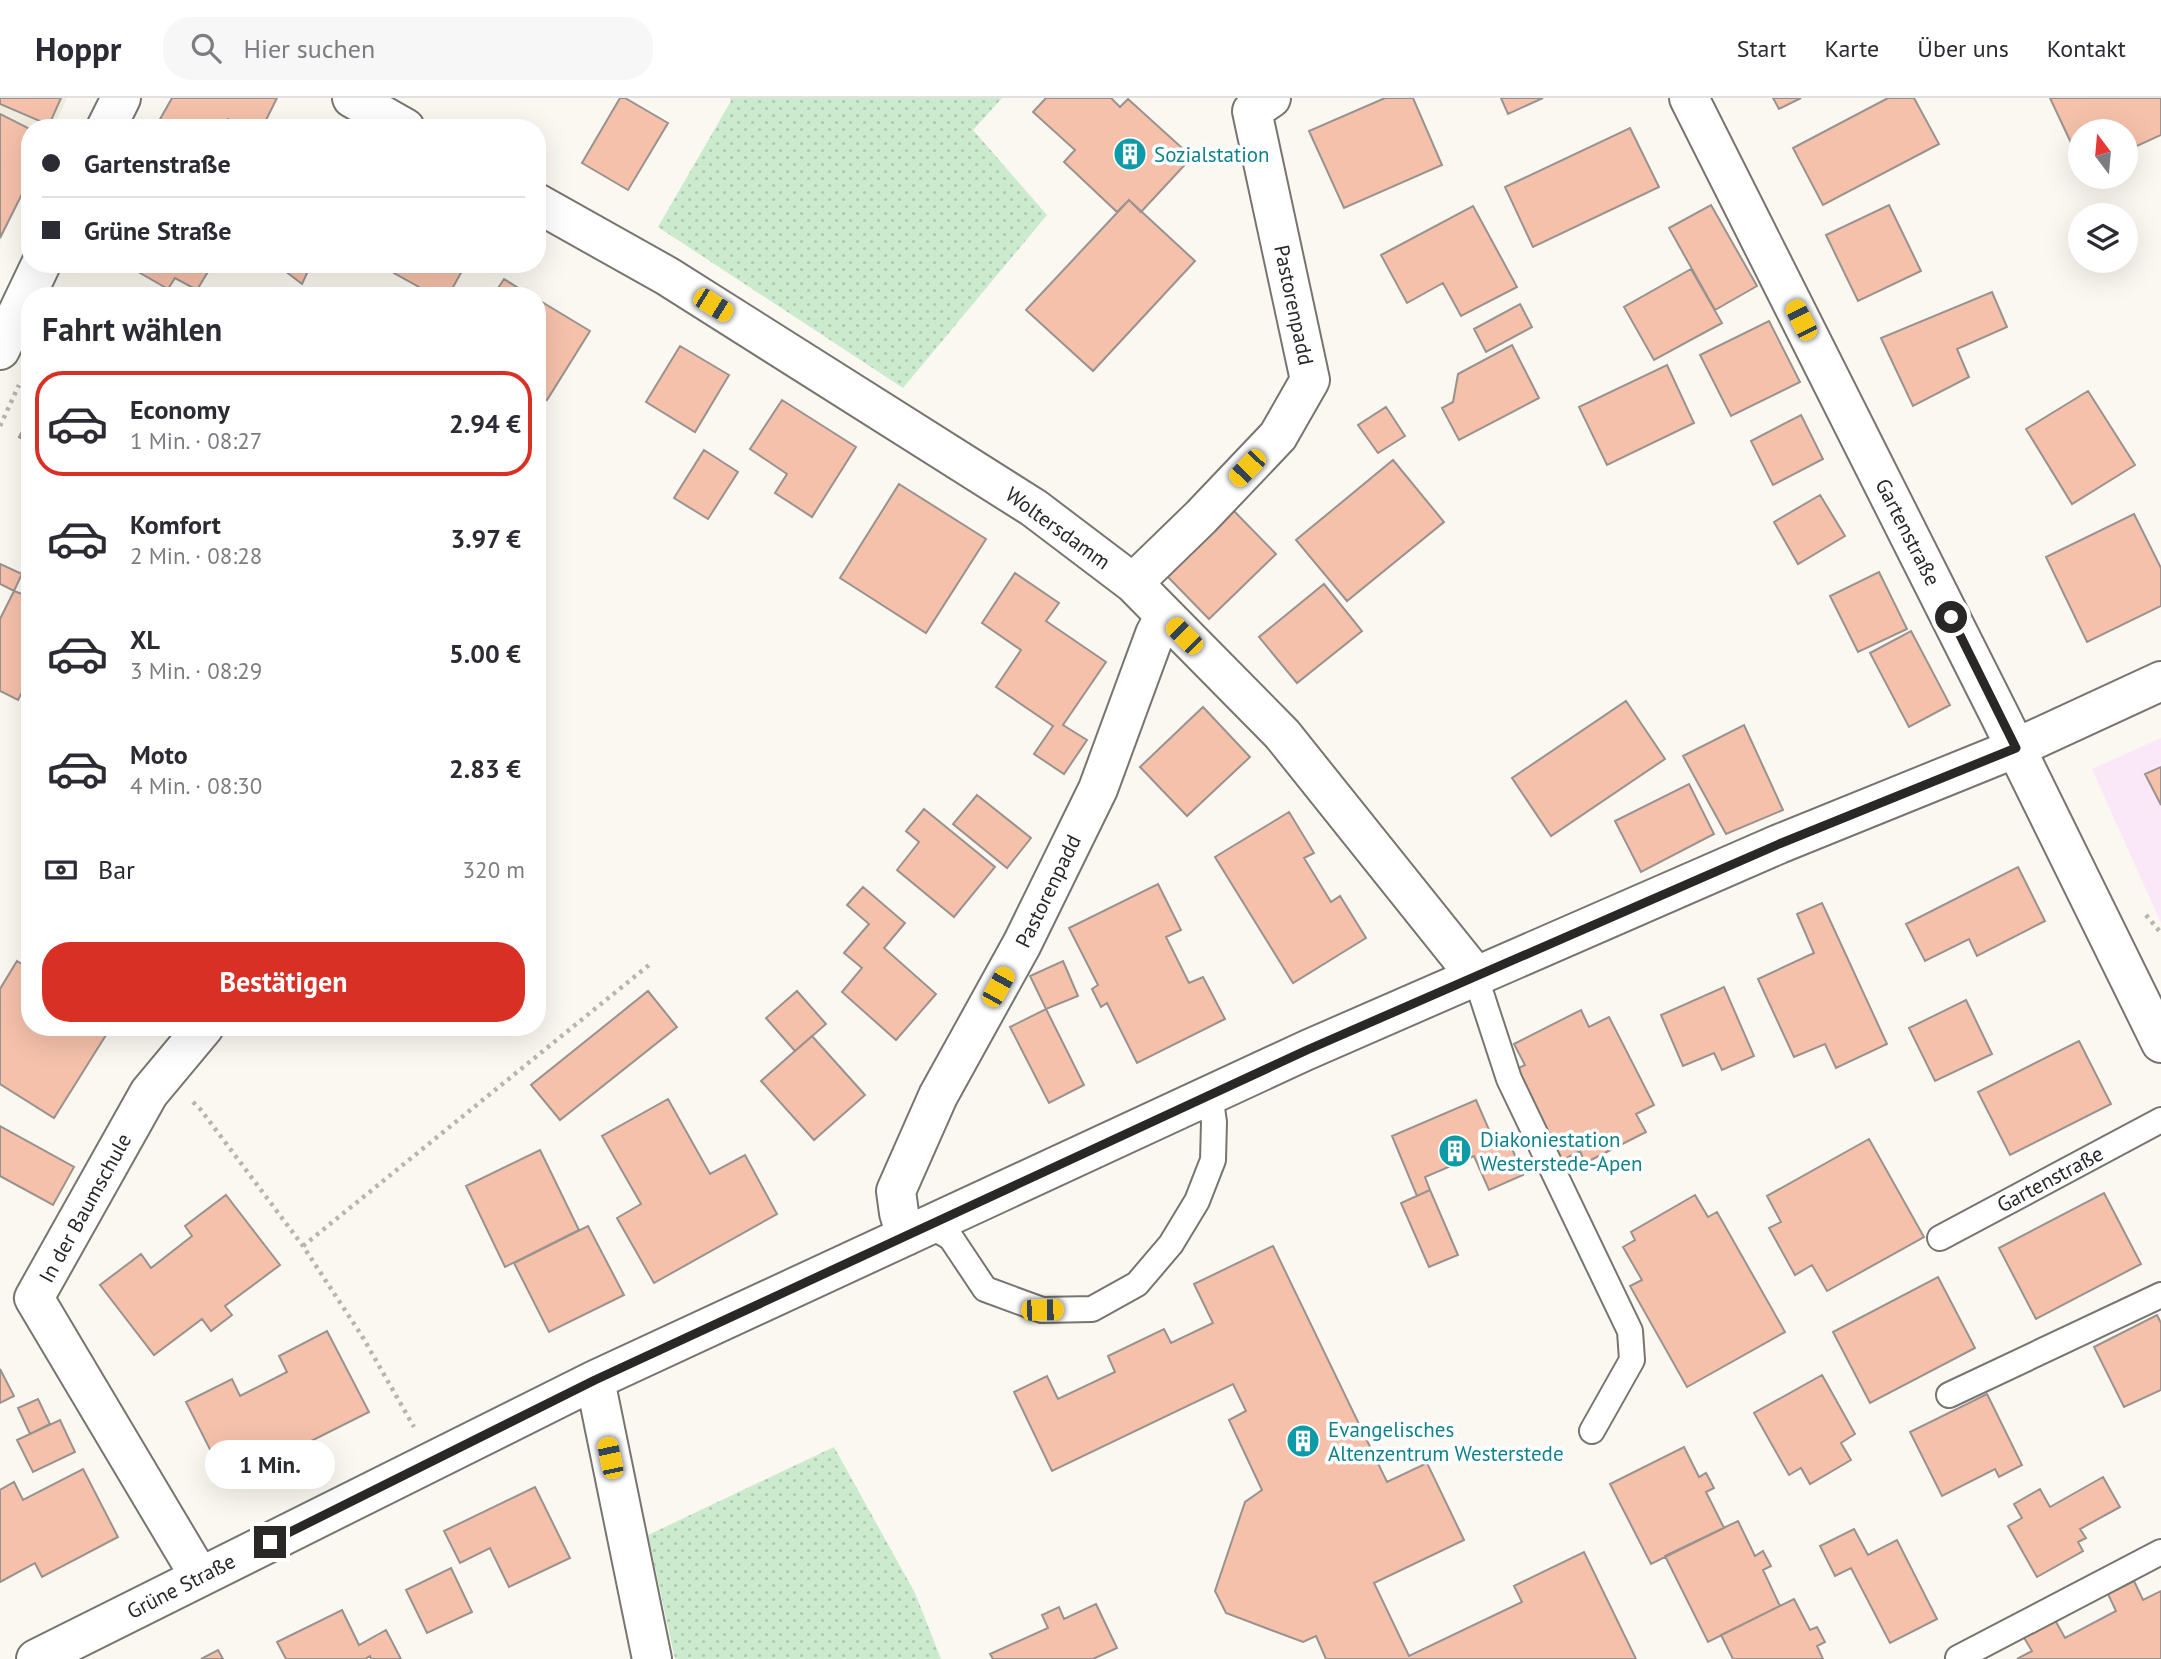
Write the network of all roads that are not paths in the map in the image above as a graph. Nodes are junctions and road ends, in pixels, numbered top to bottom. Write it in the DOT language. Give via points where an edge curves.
graph roads {
  1 [pos="121,98"];
  2 [pos="352,98"];
  3 [pos="1271,98"];
  4 [pos="1689,98"];
  5 [pos="110,119"];
  6 [pos="389,119"];
  7 [pos="546,207"];
  8 [pos="21,306"];
  9 [pos="0,351"];
  10 [pos="1133,583"];
  11 [pos="1164,617"];
  12 [pos="2161,681"];
  13 [pos="2016,748"];
  14 [pos="1475,975"];
  15 [pos="197,1036"];
  16 [pos="2161,1043"];
  17 [pos="1210,1095"];
  18 [pos="2161,1120"];
  19 [pos="917,1230"];
  20 [pos="1940,1238"];
  21 [pos="2161,1295"];
  22 [pos="595,1380"];
  23 [pos="1949,1395"];
  24 [pos="1592,1431"];
  25 [pos="2161,1552"];
  26 [pos="200,1577"];
  27 [pos="1958,1658"];
  28 [pos="36,1659"];
  29 [pos="652,1659"];
  1 -- 5 [label="street"];
  2 -- 6 [label="street"];
  3 -- 10 [label="street, Pastorenpadd" via="1252,111 1310,380 1278,436"];
  4 -- 13 [label="street, Gartenstraße"];
  7 -- 10 [label="street, Woltersdamm" via="667,276 1023,501"];
  8 -- 9 [label="street"];
  10 -- 11 [label="street, Woltersdamm"];
  11 -- 14 [label="street, Woltersdamm" via="1282,734"];
  11 -- 19 [label="street, Pastorenpadd" via="1098,789 1022,944 938,1096 897,1191 899,1213"];
  12 -- 13 [label="street, Grüne Straße"];
  13 -- 14 [label="street, Grüne Straße"];
  13 -- 16 [label="street, Gartenstraße"];
  14 -- 17 [label="street, Grüne Straße"];
  14 -- 24 [label="lane" via="1508,1079 1630,1331 1632,1360"];
  15 -- 26 [label="street, In der Baumschule" via="149,1093 34,1298"];
  17 -- 19 [label="street, Grüne Straße"];
  17 -- 19 [label="lane" via="1213,1160 1197,1201 1171,1244 1137,1284 1092,1309 1042,1310 985,1289 951,1238"];
  18 -- 20 [label="lane, Gartenstraße"];
  19 -- 22 [label="street, Grüne Straße"];
  21 -- 23 [label="lane"];
  22 -- 26 [label="street, Grüne Straße"];
  22 -- 29 [label="street"];
  25 -- 27 [label="lane"];
  26 -- 28 [label="street, Grüne Straße"];
}
